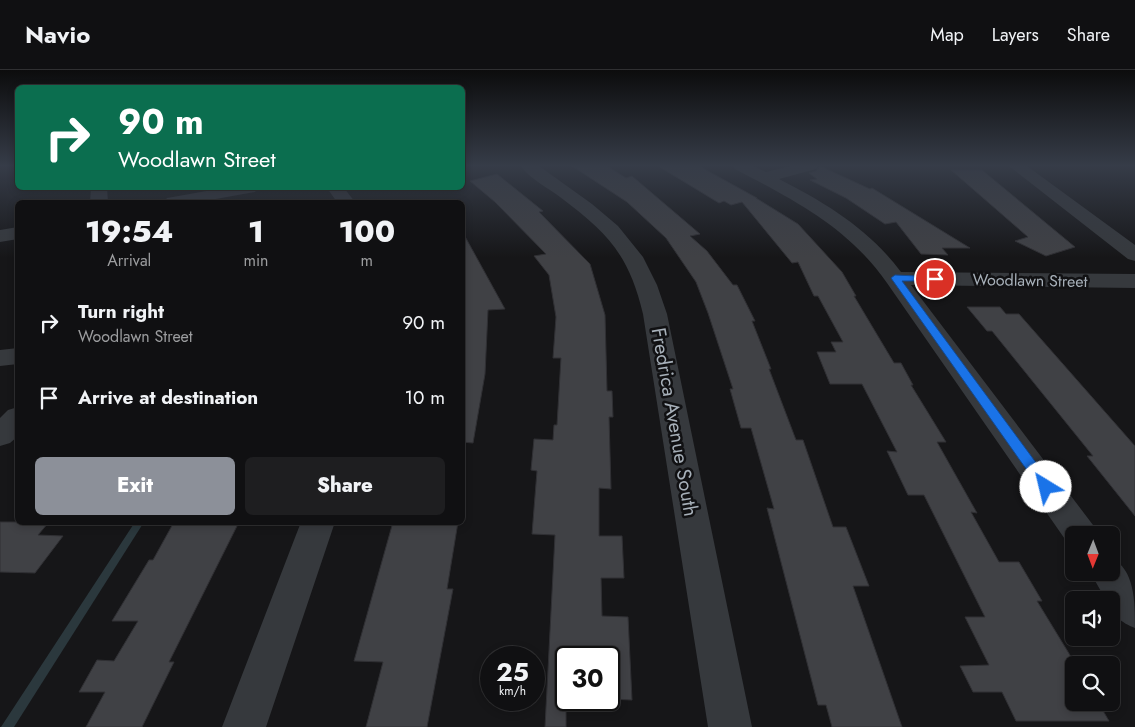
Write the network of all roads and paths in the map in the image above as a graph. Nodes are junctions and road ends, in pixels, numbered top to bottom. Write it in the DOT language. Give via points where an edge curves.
graph roads {
  1 [pos="202,197"];
  2 [pos="570,197"];
  3 [pos="799,197"];
  4 [pos="1058,197"];
  5 [pos="184,200"];
  6 [pos="15,234"];
  7 [pos="0,236"];
  8 [pos="1135,254"];
  9 [pos="895,278"];
  10 [pos="1135,281"];
  11 [pos="15,356"];
  12 [pos="0,358"];
  13 [pos="15,420"];
  14 [pos="0,436"];
  15 [pos="317,525"];
  16 [pos="1074,526"];
  17 [pos="1114,581"];
  18 [pos="1135,610"];
  19 [pos="244,727"];
  20 [pos="730,727"];
  1 -- 5 [label="street"];
  2 -- 20 [label="street, Fredrica Avenue South" via="613,233 633,258 648,289"];
  3 -- 9 [label="street" via="868,246"];
  4 -- 8 [label="street"];
  6 -- 7 [label="street"];
  9 -- 10 [label="street, Woodlawn Street"];
  9 -- 16 [label="street"];
  11 -- 12 [label="street"];
  13 -- 14 [label="street"];
  15 -- 19 [label="street"];
  17 -- 18 [label="street"];
}
